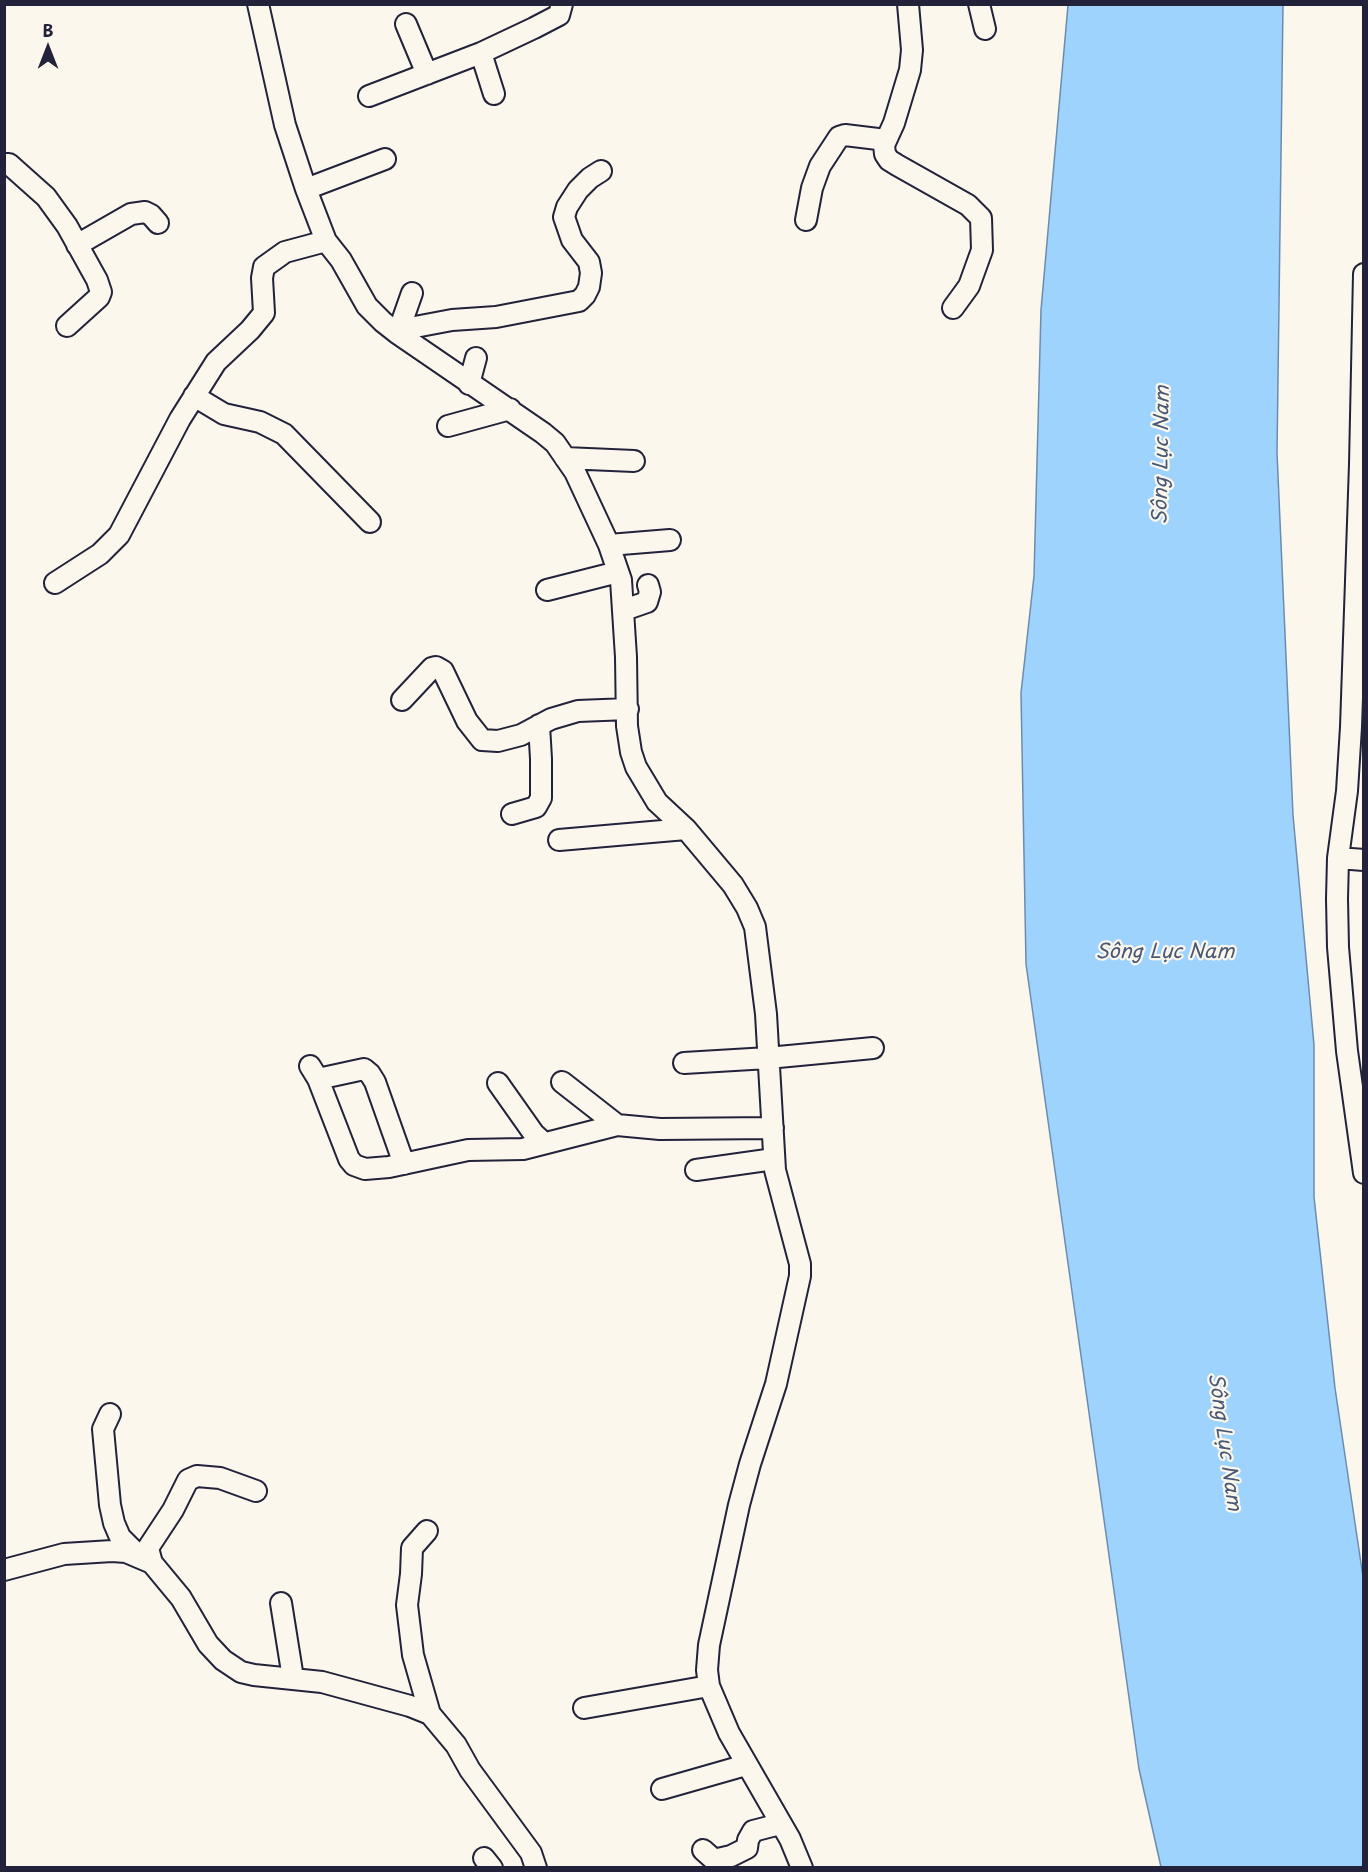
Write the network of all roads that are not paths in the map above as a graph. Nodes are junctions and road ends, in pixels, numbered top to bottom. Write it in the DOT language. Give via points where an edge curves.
graph roads {
  1 [pos="258,4"];
  2 [pos="562,4"];
  3 [pos="908,4"];
  4 [pos="979,4"];
  5 [pos="406,24"];
  6 [pos="985,29"];
  7 [pos="481,53"];
  8 [pos="427,74"];
  9 [pos="494,94"];
  10 [pos="369,96"];
  11 [pos="886,140"];
  12 [pos="385,159"];
  13 [pos="4,164"];
  14 [pos="601,171"];
  15 [pos="306,189"];
  16 [pos="806,220"];
  17 [pos="158,223"];
  18 [pos="326,241"];
  19 [pos="77,245"];
  20 [pos="1363,283"];
  21 [pos="412,293"];
  22 [pos="953,308"];
  23 [pos="67,326"];
  24 [pos="398,332"];
  25 [pos="476,358"];
  26 [pos="470,384"];
  27 [pos="194,396"];
  28 [pos="510,410"];
  29 [pos="448,426"];
  30 [pos="566,458"];
  31 [pos="634,461"];
  32 [pos="370,522"];
  33 [pos="670,540"];
  34 [pos="609,545"];
  35 [pos="618,572"];
  36 [pos="56,583"];
  37 [pos="648,585"];
  38 [pos="547,590"];
  39 [pos="624,610"];
  40 [pos="1359,633"];
  41 [pos="1358,684"];
  42 [pos="402,700"];
  43 [pos="628,709"];
  44 [pos="539,725"];
  45 [pos="512,814"];
  46 [pos="686,829"];
  47 [pos="559,840"];
  48 [pos="1338,858"];
  49 [pos="1364,860"];
  50 [pos="873,1048"];
  51 [pos="768,1058"];
  52 [pos="684,1063"];
  53 [pos="562,1082"];
  54 [pos="498,1083"];
  55 [pos="1359,1103"];
  56 [pos="617,1125"];
  57 [pos="773,1128"];
  58 [pos="544,1143"];
  59 [pos="774,1159"];
  60 [pos="404,1164"];
  61 [pos="696,1170"];
  62 [pos="1364,1173"];
  63 [pos="110,1414"];
  64 [pos="256,1491"];
  65 [pos="427,1531"];
  66 [pos="146,1560"];
  67 [pos="4,1570"];
  68 [pos="280,1603"];
  69 [pos="293,1678"];
  70 [pos="709,1686"];
  71 [pos="584,1708"];
  72 [pos="430,1714"];
  73 [pos="746,1765"];
  74 [pos="662,1790"];
  75 [pos="780,1824"];
  76 [pos="703,1850"];
  77 [pos="536,1868"];
  78 [pos="802,1868"];
  1 -- 15 [label="street" via="285,125"];
  2 -- 7 [label="street" via="559,15"];
  3 -- 11 [label="street" via="910,70"];
  4 -- 6 [label="street"];
  5 -- 8 [label="street"];
  7 -- 8 [label="street"];
  7 -- 9 [label="street"];
  8 -- 10 [label="street"];
  11 -- 16 [label="street" via="839,137 820,166"];
  11 -- 22 [label="street" via="885,154 889,160 968,205 981,218 982,250 969,286"];
  12 -- 15 [label="street"];
  13 -- 19 [label="street" via="9,164 46,197"];
  14 -- 24 [label="street" via="578,190 564,218 572,240 589,262 591,273 589,287 579,301"];
  15 -- 18 [label="street"];
  17 -- 19 [label="street" via="145,212 131,213"];
  18 -- 24 [label="street" via="367,306"];
  18 -- 27 [label="street" via="285,252 264,267 264,313 216,362"];
  19 -- 23 [label="street" via="101,292"];
  20 -- 40 [label="street"];
  21 -- 24 [label="street"];
  24 -- 26 [label="street"];
  25 -- 26 [label="street"];
  26 -- 28 [label="street"];
  27 -- 32 [label="street" via="224,414 260,422 284,434"];
  27 -- 36 [label="street" via="119,536 100,554"];
  28 -- 29 [label="street"];
  28 -- 30 [label="street" via="555,443"];
  30 -- 31 [label="street"];
  30 -- 34 [label="street"];
  33 -- 34 [label="street"];
  34 -- 35 [label="street"];
  35 -- 38 [label="street"];
  35 -- 39 [label="street"];
  37 -- 39 [label="street" via="647,602"];
  39 -- 43 [label="street"];
  40 -- 41 [label="street"];
  41 -- 48 [label="street"];
  42 -- 44 [label="street" via="436,667 482,740 498,741 521,735"];
  43 -- 44 [label="street" via="578,711"];
  43 -- 46 [label="street" via="627,726 636,767 657,802"];
  44 -- 45 [label="street" via="541,798 536,807"];
  46 -- 47 [label="street"];
  46 -- 51 [label="street" via="733,885 755,927"];
  48 -- 49 [label="street"];
  48 -- 55 [label="street" via="1338,947 1347,1051"];
  50 -- 51 [label="street"];
  51 -- 52 [label="street"];
  51 -- 57 [label="street"];
  53 -- 56 [label="street"];
  54 -- 58 [label="street"];
  55 -- 62 [label="street"];
  56 -- 57 [label="street" via="660,1129"];
  56 -- 58 [label="street"];
  57 -- 59 [label="street"];
  58 -- 60 [label="street" via="523,1149 468,1150"];
  59 -- 61 [label="street"];
  59 -- 70 [label="street" via="800,1276 776,1384 739,1505 709,1645"];
  60 -- 60 [label="street" via="365,1169 354,1166 314,1073 364,1069 370,1074"];
  63 -- 66 [label="street" via="103,1429 114,1522 120,1537"];
  64 -- 66 [label="street" via="220,1478 197,1476 189,1480 148,1548"];
  65 -- 72 [label="street" via="412,1548 407,1605 412,1655"];
  66 -- 67 [label="street" via="126,1552 64,1554"];
  66 -- 69 [label="street" via="181,1599 208,1644 223,1660 241,1672"];
  68 -- 69 [label="street"];
  69 -- 72 [label="street" via="359,1691"];
  70 -- 71 [label="street"];
  70 -- 73 [label="street"];
  72 -- 77 [label="street" via="531,1852"];
  73 -- 74 [label="street"];
  73 -- 75 [label="street"];
  75 -- 76 [label="street" via="753,1831 747,1848 731,1856 712,1858"];
  75 -- 78 [label="street"];
}
